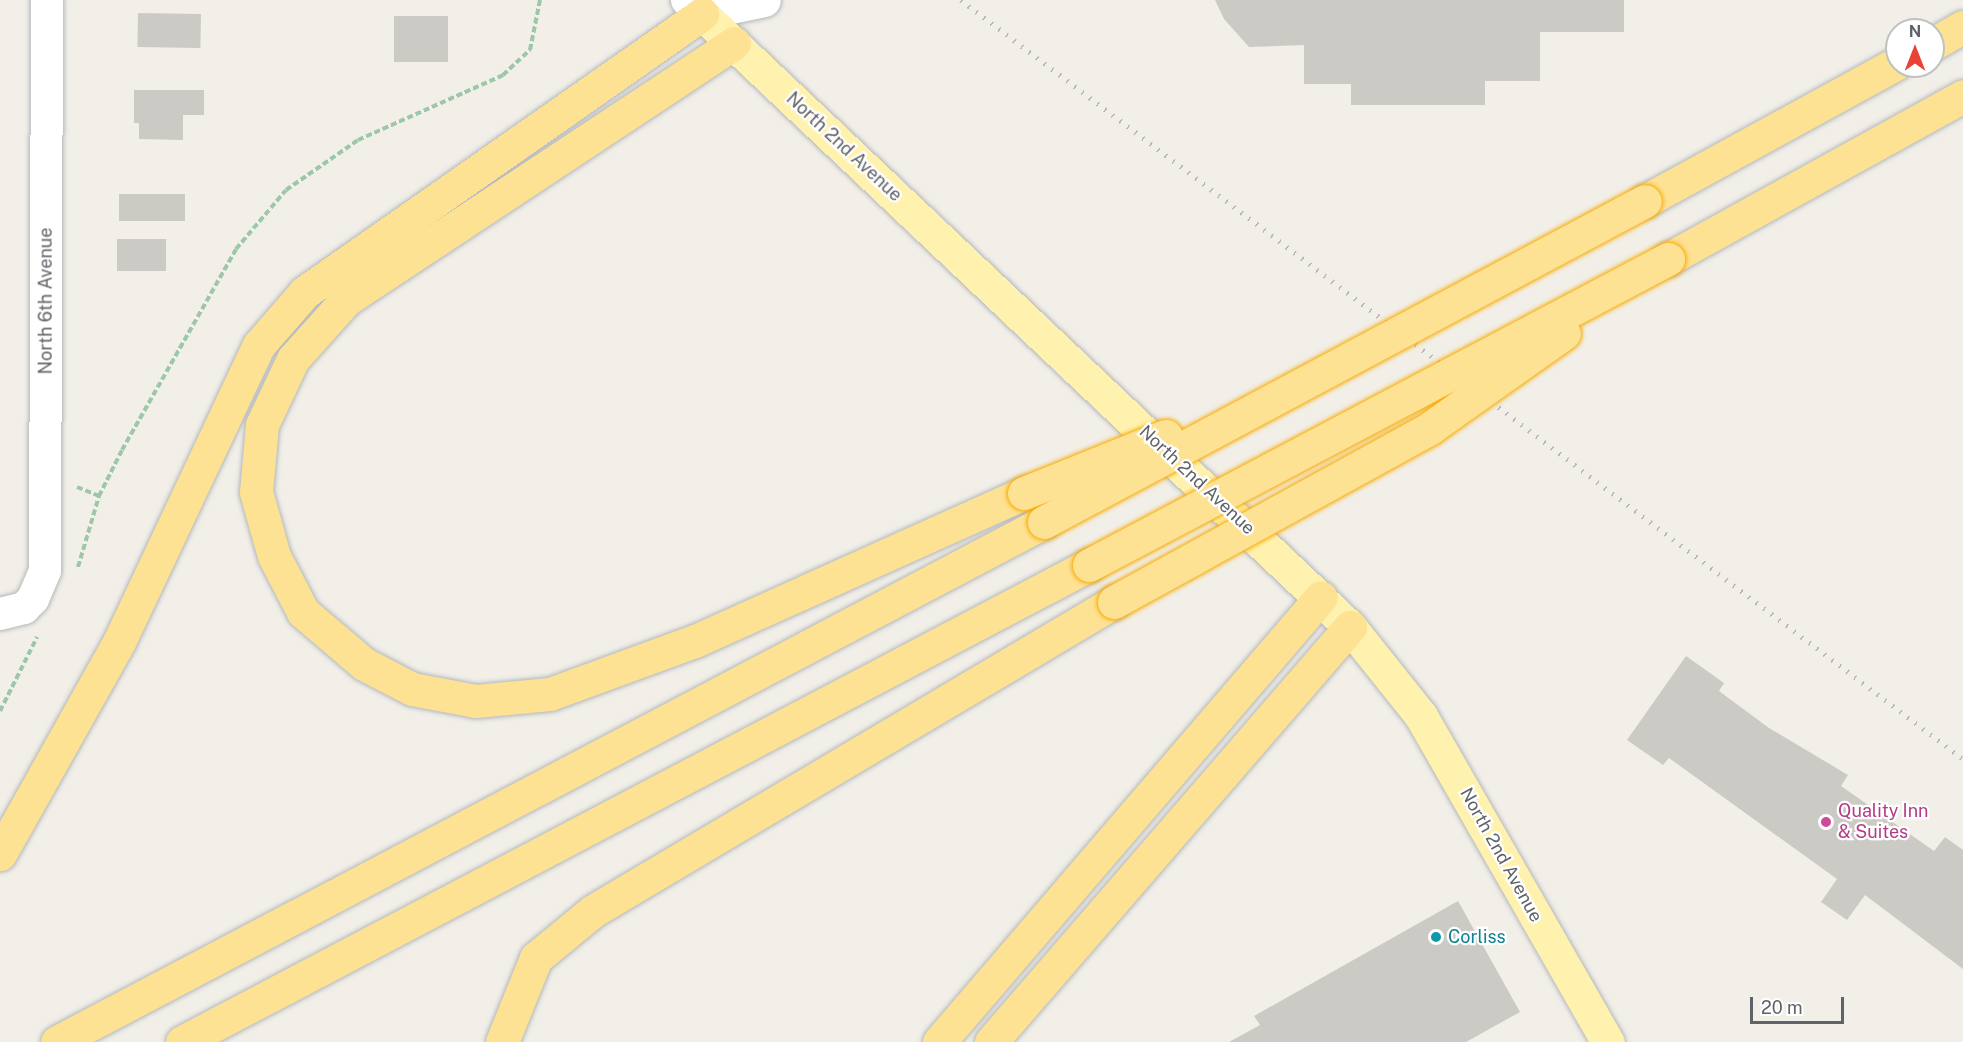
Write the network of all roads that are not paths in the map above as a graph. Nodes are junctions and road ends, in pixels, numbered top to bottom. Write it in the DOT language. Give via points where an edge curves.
graph roads {
  1 [pos="47,0"];
  2 [pos="765,0"];
  3 [pos="694,7"];
  4 [pos="1963,27"];
  5 [pos="1945,37"];
  6 [pos="734,43"];
  7 [pos="1885,70"];
  8 [pos="1963,96"];
  9 [pos="1668,259"];
  10 [pos="1321,374"];
  11 [pos="1321,597"];
  12 [pos="0,614"];
  13 [pos="1350,627"];
  14 [pos="0,854"];
  15 [pos="57,1042"];
  16 [pos="182,1042"];
  17 [pos="502,1042"];
  18 [pos="939,1042"];
  19 [pos="991,1042"];
  20 [pos="1608,1042"];
  1 -- 12 [label="street, North 6th Avenue" via="45,571 33,599 24,608"];
  2 -- 3 [label="street"];
  2 -- 6 [label="street"];
  3 -- 6 [label="main road, North 2nd Avenue"];
  3 -- 14 [label="highway" via="305,292 259,345 119,642"];
  4 -- 5 [label="highway"];
  6 -- 10 [label="highway, bridge" via="346,300 293,360 262,425 256,492 274,556 303,612 364,664 412,689 476,701 550,694 695,641 1024,493"];
  6 -- 11 [label="main road, North 2nd Avenue"];
  7 -- 10 [label="highway, bridge"];
  8 -- 9 [label="highway"];
  9 -- 16 [label="highway, bridge"];
  9 -- 17 [label="highway, bridge" via="1430,428 1114,602 593,911 536,958"];
  10 -- 15 [label="highway, bridge"];
  11 -- 13 [label="main road, North 2nd Avenue"];
  11 -- 18 [label="highway"];
  13 -- 19 [label="highway"];
  13 -- 20 [label="main road, North 2nd Avenue" via="1421,716"];
}
